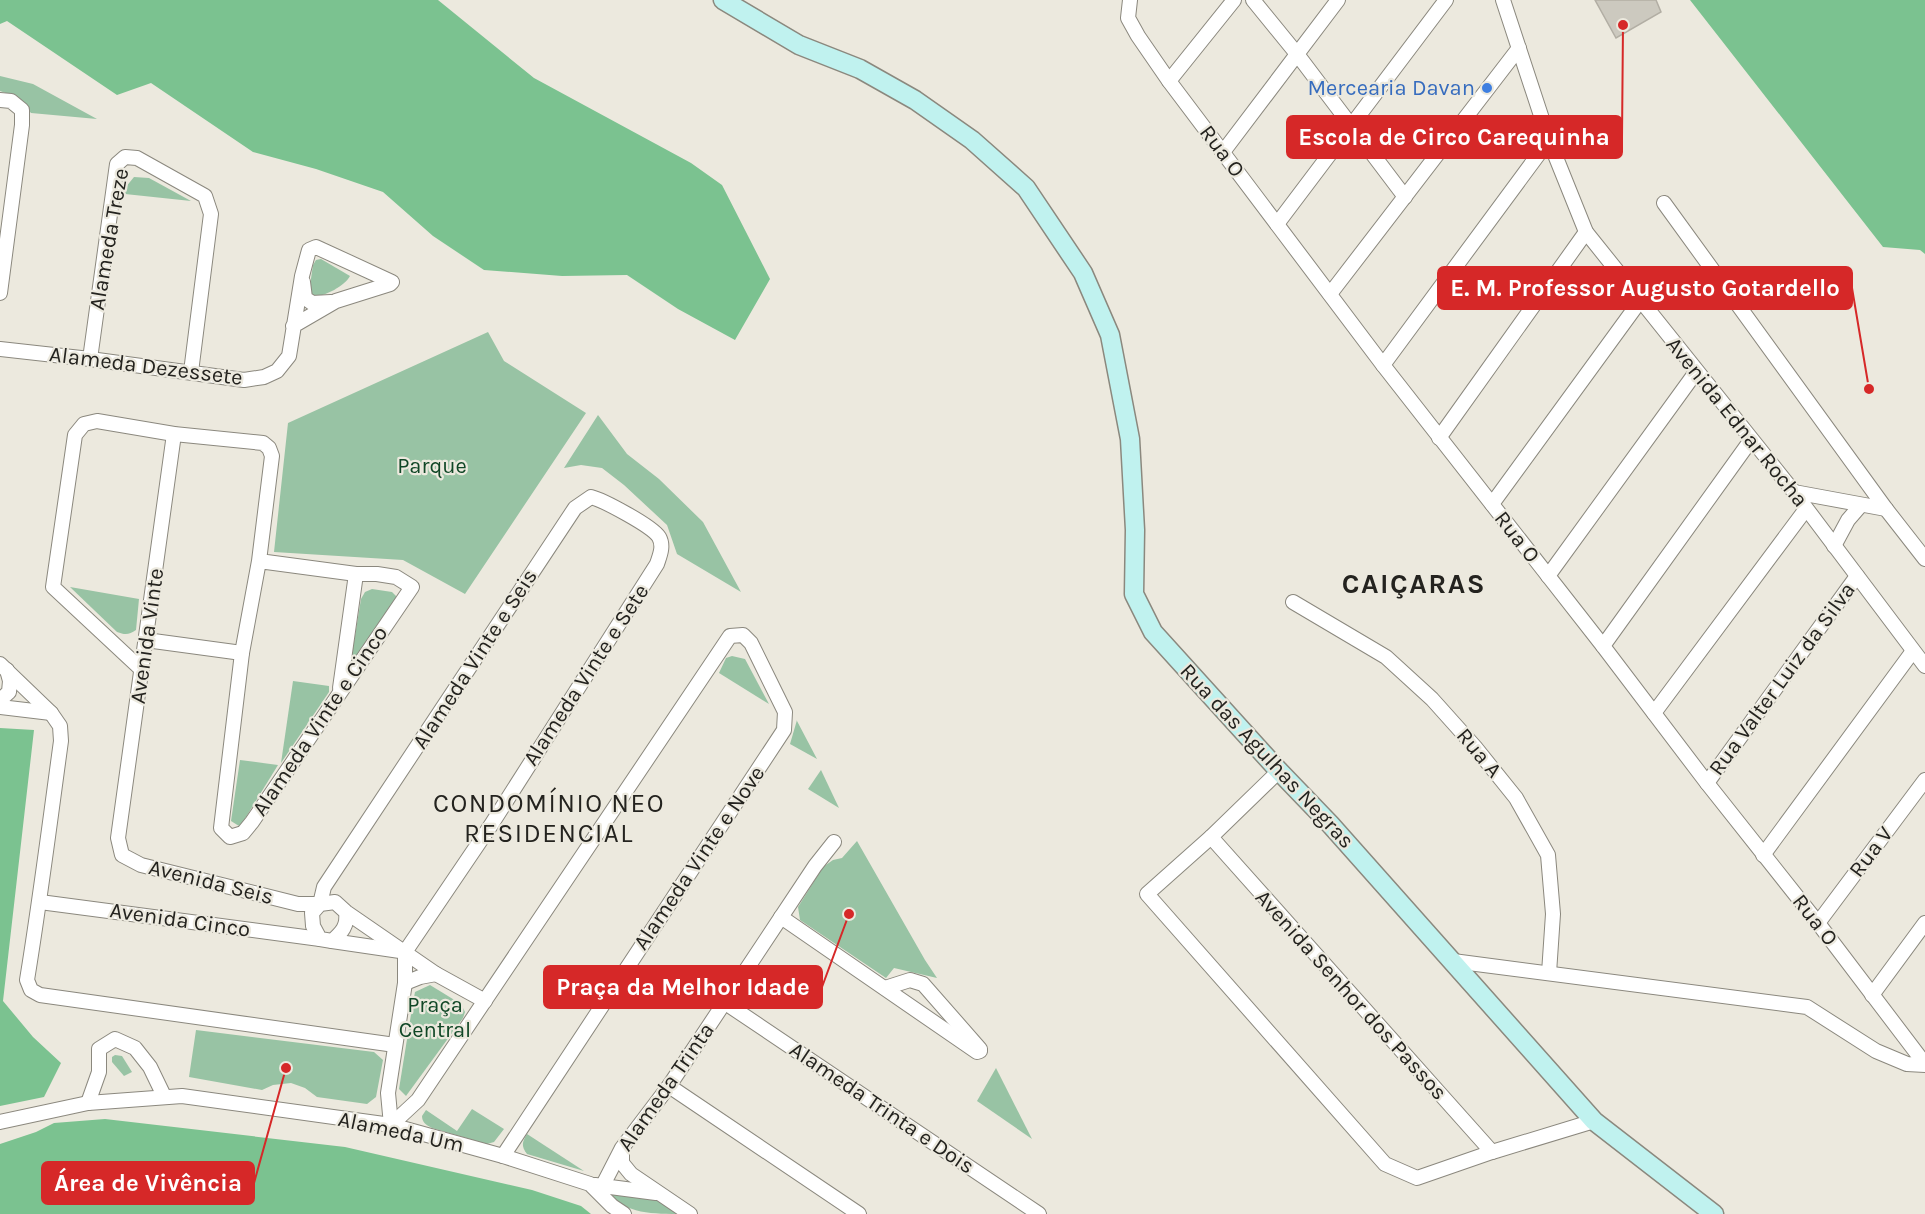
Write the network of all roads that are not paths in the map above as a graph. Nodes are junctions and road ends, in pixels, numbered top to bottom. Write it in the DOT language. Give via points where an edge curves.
graph roads {
  1 [pos="723,0"];
  2 [pos="1130,0"];
  3 [pos="1234,0"];
  4 [pos="1253,0"];
  5 [pos="1338,0"];
  6 [pos="1446,0"];
  7 [pos="1503,0"];
  8 [pos="1519,48"];
  9 [pos="1298,54"];
  10 [pos="1169,81"];
  11 [pos="0,100"];
  12 [pos="1352,125"];
  13 [pos="1549,140"];
  14 [pos="1223,152"];
  15 [pos="1405,197"];
  16 [pos="1664,203"];
  17 [pos="1277,224"];
  18 [pos="1586,232"];
  19 [pos="302,276"];
  20 [pos="0,293"];
  21 [pos="1330,294"];
  22 [pos="336,301"];
  23 [pos="1640,301"];
  24 [pos="293,326"];
  25 [pos="0,349"];
  26 [pos="90,359"];
  27 [pos="1383,365"];
  28 [pos="191,372"];
  29 [pos="1696,372"];
  30 [pos="174,434"];
  31 [pos="1439,438"];
  32 [pos="1751,440"];
  33 [pos="1794,492"];
  34 [pos="1492,504"];
  35 [pos="1861,505"];
  36 [pos="1806,509"];
  37 [pos="1886,509"];
  38 [pos="662,546"];
  39 [pos="1834,546"];
  40 [pos="1925,559"];
  41 [pos="259,561"];
  42 [pos="356,574"];
  43 [pos="1548,576"];
  44 [pos="1857,576"];
  45 [pos="1293,602"];
  46 [pos="146,640"];
  47 [pos="1603,646"];
  48 [pos="1913,651"];
  49 [pos="242,653"];
  50 [pos="1925,666"];
  51 [pos="4,667"];
  52 [pos="142,670"];
  53 [pos="340,692"];
  54 [pos="0,700"];
  55 [pos="0,707"];
  56 [pos="1654,712"];
  57 [pos="51,713"];
  58 [pos="1279,771"];
  59 [pos="1925,780"];
  60 [pos="1707,783"];
  61 [pos="1211,837"];
  62 [pos="118,838"];
  63 [pos="834,842"];
  64 [pos="1763,855"];
  65 [pos="40,902"];
  66 [pos="320,904"];
  67 [pos="346,912"];
  68 [pos="781,917"];
  69 [pos="1818,923"];
  70 [pos="1925,923"];
  71 [pos="326,940"];
  72 [pos="405,952"];
  73 [pos="1453,961"];
  74 [pos="1549,973"];
  75 [pos="436,974"];
  76 [pos="405,983"];
  77 [pos="885,988"];
  78 [pos="1872,995"];
  79 [pos="485,1001"];
  80 [pos="724,1002"];
  81 [pos="395,1045"];
  82 [pos="1925,1065"];
  83 [pos="669,1086"];
  84 [pos="388,1093"];
  85 [pos="164,1096"];
  86 [pos="418,1100"];
  87 [pos="88,1103"];
  88 [pos="1594,1121"];
  89 [pos="0,1122"];
  90 [pos="391,1125"];
  91 [pos="622,1148"];
  92 [pos="1492,1152"];
  93 [pos="502,1156"];
  94 [pos="596,1185"];
  95 [pos="659,1194"];
  96 [pos="624,1214"];
  97 [pos="690,1214"];
  98 [pos="859,1214"];
  99 [pos="1039,1214"];
  100 [pos="1714,1214"];
  1 -- 58 [label="street, Rua das Agulhas Negras" via="799,45 860,69 915,100 972,140 1026,188 1083,273 1110,335 1130,439 1134,594 1153,632"];
  2 -- 10 [label="street, Rua O" via="1128,18"];
  3 -- 10 [label="street"];
  4 -- 9 [label="street"];
  5 -- 9 [label="street"];
  6 -- 12 [label="street"];
  7 -- 8 [label="street, Avenida Ednar Rocha"];
  8 -- 13 [label="street, Avenida Ednar Rocha"];
  8 -- 15 [label="street"];
  9 -- 12 [label="street"];
  9 -- 14 [label="street"];
  10 -- 14 [label="street, Rua O"];
  11 -- 20 [label="street" via="11,101 22,110"];
  12 -- 15 [label="street"];
  12 -- 17 [label="street"];
  13 -- 18 [label="street, Avenida Ednar Rocha"];
  13 -- 27 [label="street"];
  14 -- 17 [label="street, Rua O"];
  15 -- 21 [label="street"];
  16 -- 37 [label="street"];
  17 -- 21 [label="street, Rua O"];
  18 -- 23 [label="street, Avenida Ednar Rocha"];
  18 -- 31 [label="street"];
  19 -- 22 [label="street" via="305,298 312,303"];
  19 -- 22 [label="street, Alameda Dezessete" via="309,250 316,247 392,282"];
  19 -- 24 [label="street, Alameda Dezessete"];
  21 -- 27 [label="street, Rua O"];
  22 -- 24 [label="street"];
  23 -- 29 [label="street, Avenida Ednar Rocha"];
  23 -- 34 [label="street"];
  24 -- 28 [label="street, Alameda Dezessete" via="289,356 277,371 264,377 244,380"];
  25 -- 26 [label="street, Alameda Dezessete"];
  26 -- 28 [label="street, Alameda Dezessete"];
  26 -- 28 [label="street, Alameda Treze" via="117,164 125,157 137,158 205,196 211,214"];
  27 -- 31 [label="street, Rua O"];
  29 -- 32 [label="street, Avenida Ednar Rocha"];
  29 -- 43 [label="street"];
  30 -- 41 [label="street" via="263,443 269,448 272,456"];
  30 -- 46 [label="street, Avenida Vinte"];
  30 -- 52 [label="street" via="97,421 84,424 75,435 53,587"];
  31 -- 34 [label="street, Rua O"];
  32 -- 33 [label="street, Avenida Ednar Rocha"];
  32 -- 47 [label="street"];
  33 -- 35 [label="street"];
  33 -- 36 [label="street, Avenida Ednar Rocha"];
  34 -- 43 [label="street, Rua O"];
  35 -- 37 [label="street"];
  35 -- 39 [label="street"];
  36 -- 39 [label="street, Avenida Ednar Rocha"];
  36 -- 56 [label="street"];
  37 -- 40 [label="street"];
  38 -- 66 [label="street, Alameda Vinte e Seis" via="658,535 605,501 591,496 574,508 324,887"];
  38 -- 72 [label="street, Alameda Vinte e Sete" via="657,564"];
  39 -- 44 [label="street, Avenida Ednar Rocha"];
  41 -- 42 [label="street"];
  41 -- 49 [label="street"];
  42 -- 53 [label="street"];
  42 -- 53 [label="street, Alameda Vinte e Cinco" via="396,577 411,587"];
  43 -- 47 [label="street, Rua O"];
  44 -- 48 [label="street, Avenida Ednar Rocha"];
  44 -- 60 [label="street, Rua Valter Luiz da Silva"];
  45 -- 74 [label="street, Rua A" via="1386,657 1432,699 1516,798 1548,855 1553,914"];
  46 -- 49 [label="street"];
  46 -- 52 [label="street, Avenida Vinte"];
  47 -- 56 [label="street, Rua O"];
  48 -- 50 [label="street, Avenida Ednar Rocha"];
  48 -- 64 [label="street"];
  49 -- 53 [label="street, Alameda Vinte e Cinco" via="221,828 230,837 243,833 252,822"];
  51 -- 54 [label="street" via="10,681 9,692"];
  51 -- 57 [label="street"];
  52 -- 62 [label="street, Avenida Vinte"];
  55 -- 57 [label="street"];
  56 -- 60 [label="street, Rua O"];
  57 -- 65 [label="street" via="60,726 61,741"];
  58 -- 61 [label="street"];
  58 -- 73 [label="street, Rua das Agulhas Negras"];
  59 -- 69 [label="street, Rua V"];
  60 -- 64 [label="street, Rua O"];
  61 -- 92 [label="street, Avenida Senhor dos Passos"];
  61 -- 92 [label="street" via="1147,894 1385,1164 1416,1178"];
  62 -- 66 [label="street, Avenida Seis" via="122,855 141,865 298,904"];
  63 -- 68 [label="street, Alameda Trinta"];
  64 -- 69 [label="street, Rua O"];
  65 -- 71 [label="street, Avenida Cinco"];
  65 -- 81 [label="street" via="27,980 31,990 40,995"];
  66 -- 67 [label="street" via="335,902"];
  66 -- 71 [label="street" via="312,914 313,926"];
  67 -- 71 [label="street" via="347,923 341,933"];
  67 -- 72 [label="street"];
  68 -- 77 [label="street"];
  68 -- 80 [label="street, Alameda Trinta"];
  69 -- 78 [label="street, Rua O"];
  70 -- 78 [label="street"];
  71 -- 72 [label="street, Avenida Cinco"];
  72 -- 75 [label="street"];
  72 -- 76 [label="street"];
  73 -- 74 [label="street"];
  73 -- 88 [label="street, Rua das Agulhas Negras"];
  74 -- 82 [label="street" via="1807,1007 1876,1051 1907,1064"];
  75 -- 76 [label="street"];
  75 -- 79 [label="street"];
  76 -- 81 [label="street"];
  77 -- 77 [label="street" via="977,1052 980,1051 923,984 910,980"];
  78 -- 82 [label="street, Rua O"];
  79 -- 86 [label="street"];
  79 -- 93 [label="street, Alameda Vinte e Nove" via="730,636 743,635 751,643 785,712 784,730"];
  80 -- 83 [label="street, Alameda Trinta"];
  80 -- 99 [label="street, Alameda Trinta e Dois"];
  81 -- 84 [label="street"];
  83 -- 91 [label="street, Alameda Trinta"];
  83 -- 98 [label="street"];
  84 -- 86 [label="street" via="402,1105"];
  84 -- 90 [label="street"];
  85 -- 87 [label="street, Alameda Um"];
  85 -- 87 [label="street" via="135,1048 115,1039 99,1049 99,1072"];
  85 -- 90 [label="street, Alameda Um"];
  86 -- 90 [label="street"];
  87 -- 89 [label="street, Alameda Um"];
  88 -- 92 [label="street"];
  88 -- 100 [label="street, Rua das Agulhas Negras"];
  90 -- 93 [label="street, Alameda Um"];
  91 -- 94 [label="street, Alameda Trinta"];
  91 -- 95 [label="street" via="626,1168"];
  93 -- 94 [label="street, Alameda Um"];
  94 -- 95 [label="street"];
  94 -- 96 [label="street, Alameda Um" via="612,1206"];
  95 -- 97 [label="street"];
}
